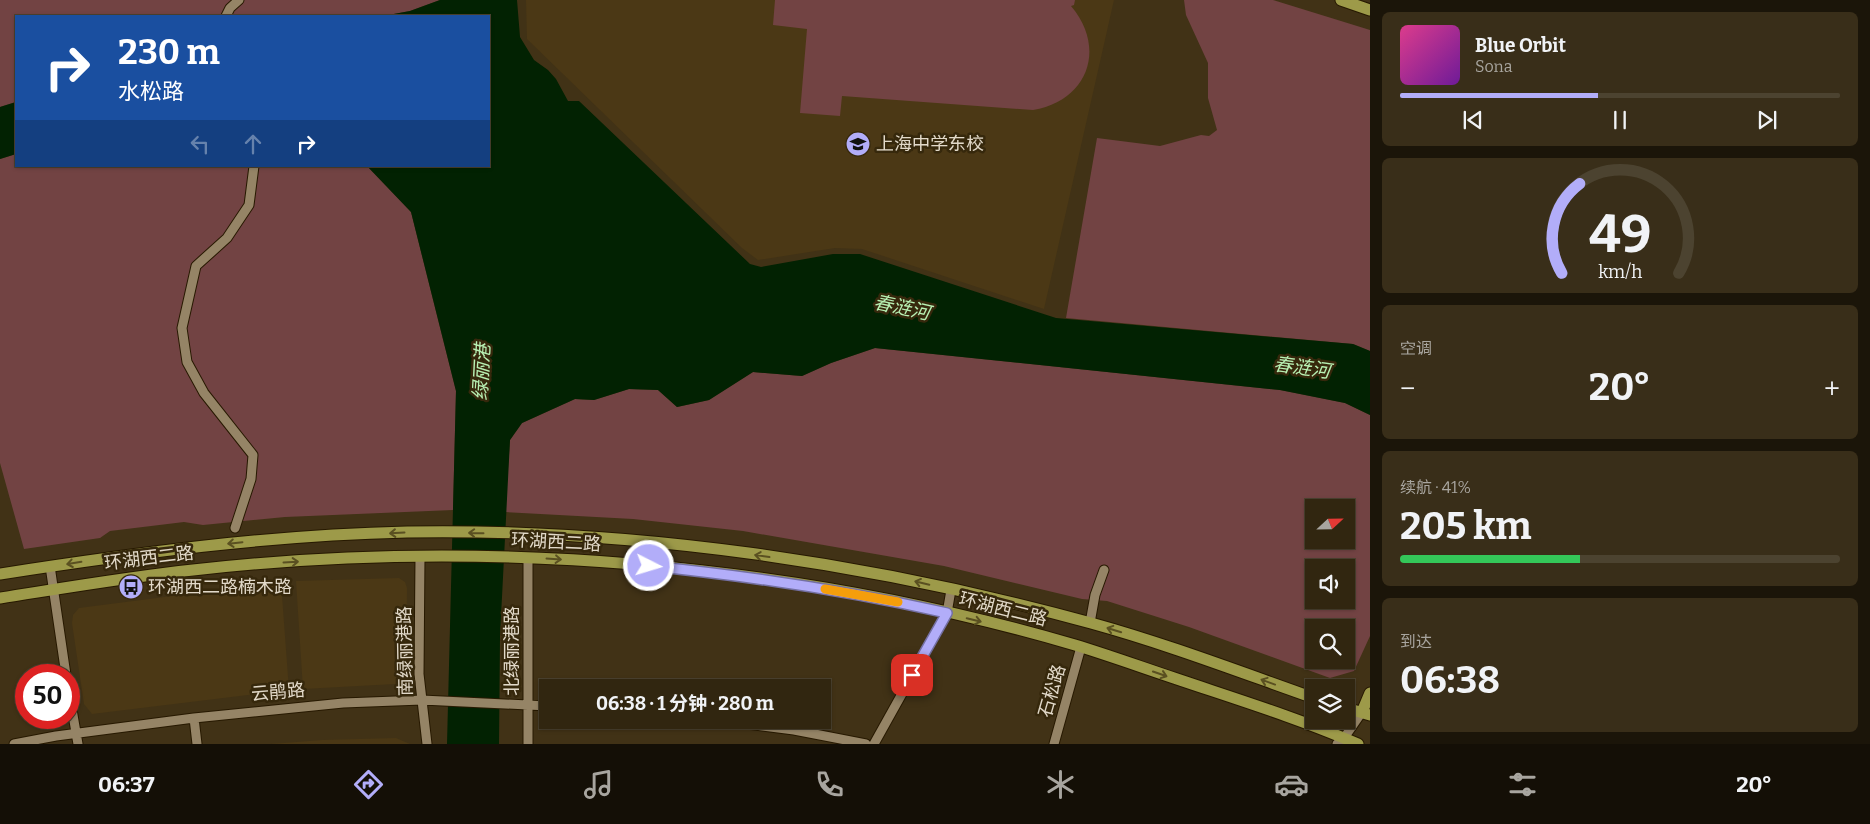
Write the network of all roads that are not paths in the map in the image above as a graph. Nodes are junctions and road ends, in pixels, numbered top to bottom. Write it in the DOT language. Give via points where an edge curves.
graph roads {
  1 [pos="239,0"];
  2 [pos="1341,0"];
  3 [pos="1370,10"];
  4 [pos="226,15"];
  5 [pos="254,167"];
  6 [pos="235,528"];
  7 [pos="420,557"];
  8 [pos="528,558"];
  9 [pos="50,566"];
  10 [pos="1104,570"];
  11 [pos="0,574"];
  12 [pos="54,589"];
  13 [pos="951,590"];
  14 [pos="0,598"];
  15 [pos="947,613"];
  16 [pos="1090,623"];
  17 [pos="1081,647"];
  18 [pos="64,664"];
  19 [pos="1370,693"];
  20 [pos="1305,695"];
  21 [pos="422,700"];
  22 [pos="528,705"];
  23 [pos="539,706"];
  24 [pos="1366,713"];
  25 [pos="194,718"];
  26 [pos="75,729"];
  27 [pos="786,729"];
  28 [pos="76,733"];
  29 [pos="1340,741"];
  30 [pos="14,744"];
  31 [pos="78,744"];
  32 [pos="198,744"];
  33 [pos="427,744"];
  34 [pos="528,744"];
  35 [pos="866,744"];
  36 [pos="874,744"];
  37 [pos="1054,744"];
  38 [pos="1358,744"];
  1 -- 4 [label="street"];
  2 -- 3 [label="main road"];
  5 -- 6 [label="street" via="249,205 226,238 196,266 182,328 187,362 204,393 254,455 251,479"];
  7 -- 8 [label="main road, 环湖西二路"];
  12 -- 7 [label="main road, 环湖西二路, one-way" via="195,569"];
  7 -- 21 [label="street, 南绿丽港路" via="419,674"];
  8 -- 15 [label="main road, 环湖西二路, one-way" via="701,571 861,595"];
  8 -- 22 [label="street, 北绿丽港路"];
  9 -- 11 [label="main road, 环湖西二路"];
  9 -- 12 [label="street"];
  13 -- 9 [label="main road, 环湖西二路, one-way" via="853,570 704,548 506,534 407,532 261,540"];
  10 -- 16 [label="street"];
  12 -- 14 [label="main road, 环湖西二路"];
  12 -- 18 [label="street"];
  13 -- 15 [label="street"];
  13 -- 16 [label="main road, 环湖西二路"];
  15 -- 17 [label="main road, 环湖西二路, one-way"];
  15 -- 36 [label="street"];
  20 -- 16 [label="main road, 环湖西二路, one-way" via="1179,650"];
  17 -- 29 [label="main road, 环湖西二路, one-way" via="1280,714"];
  17 -- 37 [label="street, 石松路"];
  19 -- 24 [label="main road"];
  21 -- 22 [label="street, 云鹃路"];
  21 -- 25 [label="street, 云鹃路" via="270,708"];
  21 -- 33 [label="street, 南绿丽港路"];
  22 -- 23 [label="street, 云鹃路"];
  22 -- 34 [label="street, 北绿丽港路"];
  24 -- 29 [label="street"];
  25 -- 28 [label="street, 云鹃路"];
  25 -- 32 [label="street"];
  26 -- 28 [label="street"];
  27 -- 35 [label="street"];
  28 -- 30 [label="street, 云鹃路"];
  28 -- 31 [label="street"];
  29 -- 38 [label="main road, 环湖西二路"];
}
